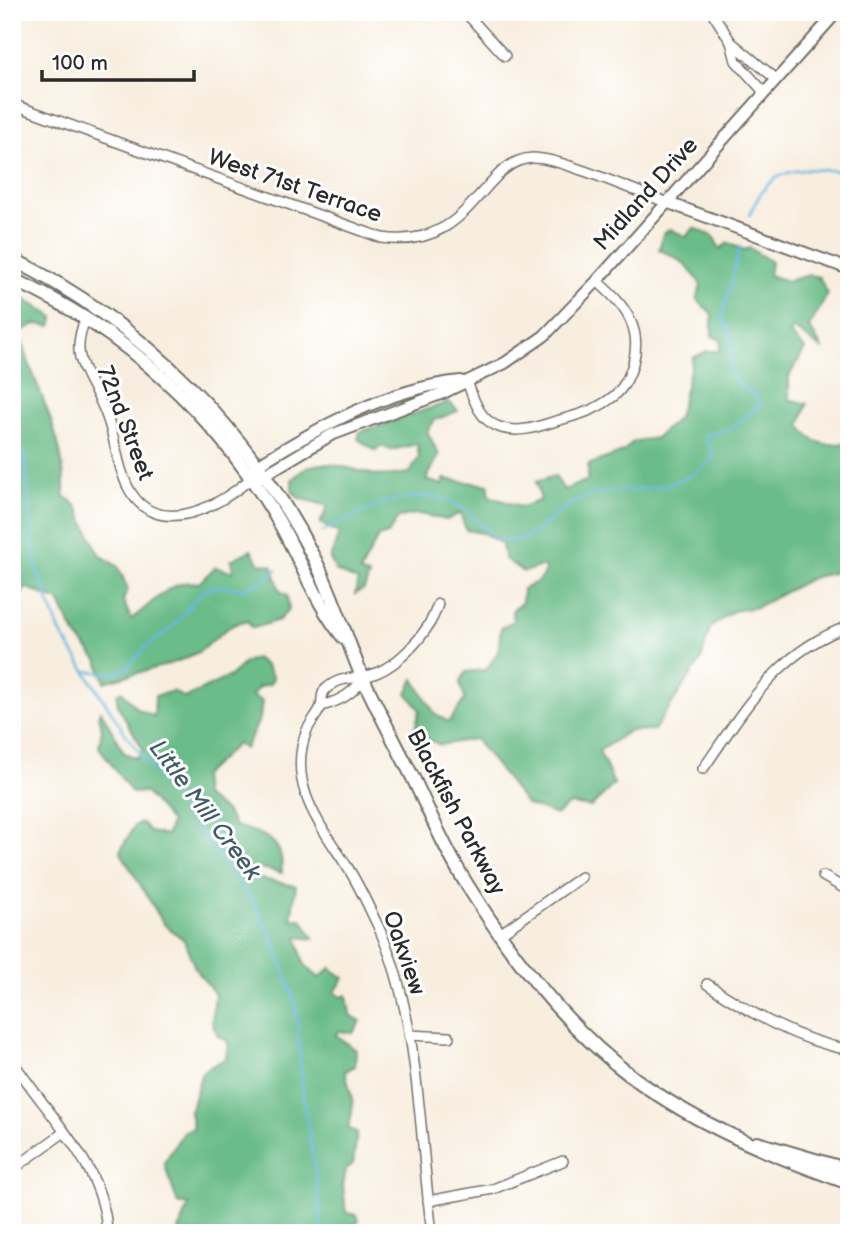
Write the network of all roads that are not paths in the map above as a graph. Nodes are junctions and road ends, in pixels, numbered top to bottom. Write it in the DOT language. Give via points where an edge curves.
graph roads {
  1 [pos="465,12"];
  2 [pos="712,12"];
  3 [pos="837,12"];
  4 [pos="730,41"];
  5 [pos="505,56"];
  6 [pos="776,79"];
  7 [pos="764,92"];
  8 [pos="12,104"];
  9 [pos="666,202"];
  10 [pos="12,259"];
  11 [pos="849,269"];
  12 [pos="12,279"];
  13 [pos="597,281"];
  14 [pos="86,318"];
  15 [pos="467,381"];
  16 [pos="256,466"];
  17 [pos="264,478"];
  18 [pos="249,480"];
  19 [pos="438,604"];
  20 [pos="849,626"];
  21 [pos="348,644"];
  22 [pos="363,678"];
  23 [pos="321,705"];
  24 [pos="703,769"];
  25 [pos="823,876"];
  26 [pos="581,877"];
  27 [pos="849,891"];
  28 [pos="500,934"];
  29 [pos="707,984"];
  30 [pos="409,1035"];
  31 [pos="449,1037"];
  32 [pos="849,1050"];
  33 [pos="12,1059"];
  34 [pos="63,1133"];
  35 [pos="743,1140"];
  36 [pos="563,1161"];
  37 [pos="12,1170"];
  38 [pos="849,1170"];
  39 [pos="849,1183"];
  40 [pos="428,1201"];
  41 [pos="107,1233"];
  42 [pos="432,1233"];
  1 -- 5 [label="street"];
  2 -- 4 [label="street"];
  3 -- 6 [label="street, Midland Drive"];
  4 -- 6 [label="street"];
  4 -- 7 [label="street" via="736,61"];
  6 -- 7 [label="street, Midland Drive"];
  7 -- 9 [label="street, Midland Drive"];
  8 -- 9 [label="street, West 71st Terrace" via="382,238 408,239 438,231 465,212 505,169 532,158"];
  9 -- 11 [label="street"];
  9 -- 13 [label="street, Midland Drive"];
  10 -- 16 [label="main road, Blackfish Parkway" via="87,302 152,351 210,408"];
  12 -- 14 [label="main road, Blackfish Parkway"];
  13 -- 15 [label="street, Midland Drive" via="530,347"];
  13 -- 15 [label="street" via="620,303 635,332 631,369 612,398 589,411 515,430 498,427 484,417"];
  14 -- 18 [label="main road, Blackfish Parkway" via="179,392 219,436"];
  14 -- 18 [label="street, 72nd Street" via="77,352 103,404 127,485 136,500 179,516 211,506"];
  15 -- 16 [label="street, Midland Drive" via="438,383 365,409 319,428"];
  15 -- 17 [label="street, Midland Drive" via="331,435"];
  16 -- 17 [label="main road, Blackfish Parkway"];
  16 -- 18 [label="street"];
  17 -- 18 [label="street, Midland Drive"];
  17 -- 21 [label="main road, Blackfish Parkway" via="315,560 341,616"];
  18 -- 21 [label="main road, Blackfish Parkway" via="278,520 331,623"];
  19 -- 22 [label="street, Oakview" via="421,640"];
  20 -- 24 [label="street" via="781,665"];
  21 -- 22 [label="main road, Blackfish Parkway"];
  22 -- 23 [label="street, Oakview" via="356,690 335,703"];
  22 -- 23 [label="street, Oakview" via="345,677 327,688"];
  22 -- 28 [label="main road, Blackfish Parkway" via="464,880"];
  23 -- 30 [label="street, Oakview" via="307,730 302,753 300,776 305,798 379,928"];
  25 -- 27 [label="street"];
  26 -- 28 [label="street"];
  28 -- 35 [label="main road, Blackfish Parkway" via="564,1013 633,1077 693,1116"];
  29 -- 32 [label="street" via="787,1030"];
  30 -- 31 [label="street"];
  30 -- 40 [label="street, Oakview"];
  33 -- 34 [label="street"];
  34 -- 37 [label="street"];
  34 -- 41 [label="street" via="93,1174"];
  35 -- 38 [label="main road, Blackfish Parkway"];
  35 -- 39 [label="main road, Blackfish Parkway"];
  36 -- 40 [label="street" via="493,1189"];
  40 -- 42 [label="street, Oakview"];
}
